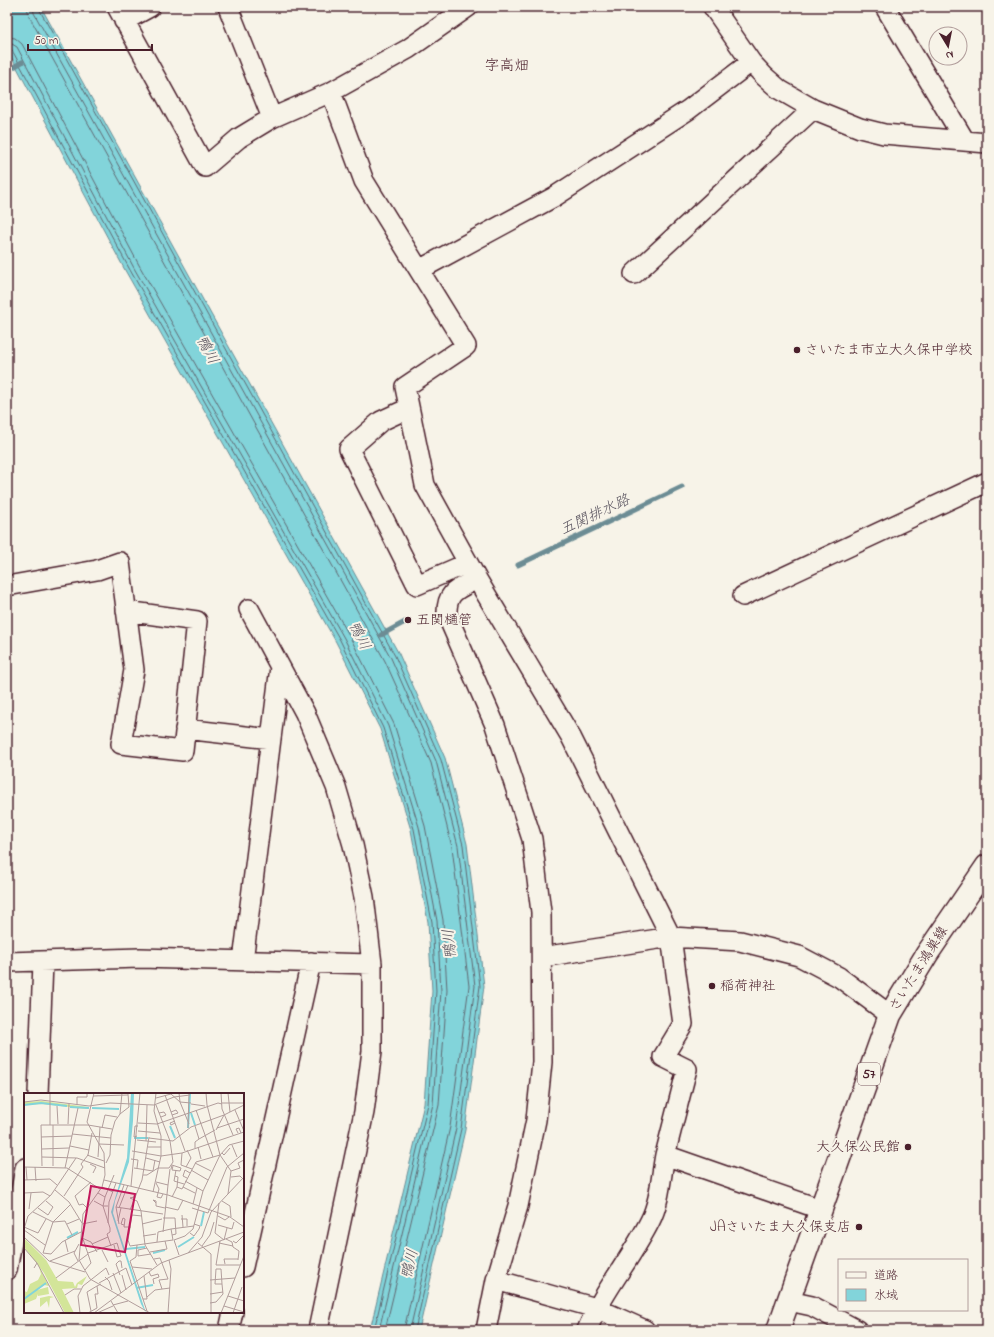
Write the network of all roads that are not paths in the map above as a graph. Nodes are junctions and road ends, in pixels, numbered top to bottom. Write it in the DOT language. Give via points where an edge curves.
graph roads {
  1 [pos="150,7"];
  2 [pos="228,7"];
  3 [pos="468,7"];
  4 [pos="713,7"];
  5 [pos="885,7"];
  6 [pos="120,14"];
  7 [pos="750,62"];
  8 [pos="330,92"];
  9 [pos="813,109"];
  10 [pos="272,118"];
  11 [pos="965,141"];
  12 [pos="987,143"];
  13 [pos="419,270"];
  14 [pos="634,274"];
  15 [pos="409,408"];
  16 [pos="987,482"];
  17 [pos="468,563"];
  18 [pos="477,580"];
  19 [pos="7,586"];
  20 [pos="743,596"];
  21 [pos="249,609"];
  22 [pos="126,611"];
  23 [pos="280,667"];
  24 [pos="185,729"];
  25 [pos="271,739"];
  26 [pos="987,866"];
  27 [pos="671,937"];
  28 [pos="542,957"];
  29 [pos="243,961"];
  30 [pos="7,962"];
  31 [pos="43,962"];
  32 [pos="311,962"];
  33 [pos="372,964"];
  34 [pos="890,1015"];
  35 [pos="38,1093"];
  36 [pos="665,1155"];
  37 [pos="24,1173"];
  38 [pos="16,1209"];
  39 [pos="820,1209"];
  40 [pos="14,1263"];
  41 [pos="244,1263"];
  42 [pos="496,1280"];
  43 [pos="789,1300"];
  44 [pos="596,1308"];
  45 [pos="233,1313"];
  46 [pos="229,1330"];
  47 [pos="318,1330"];
  48 [pos="486,1330"];
  49 [pos="587,1330"];
  50 [pos="645,1330"];
  51 [pos="778,1330"];
  52 [pos="857,1330"];
  1 -- 6 [label="street"];
  2 -- 10 [label="street"];
  3 -- 8 [label="street" via="408,49"];
  4 -- 7 [label="street"];
  5 -- 11 [label="street"];
  6 -- 10 [label="street" via="205,167 239,138"];
  7 -- 9 [label="street" via="780,90"];
  7 -- 13 [label="street" via="688,110 554,197"];
  8 -- 10 [label="street"];
  8 -- 13 [label="street" via="364,181"];
  9 -- 11 [label="street" via="872,131"];
  9 -- 14 [label="street"];
  11 -- 12 [label="street"];
  13 -- 15 [label="street" via="466,346 405,387"];
  15 -- 17 [label="street" via="425,485"];
  15 -- 17 [label="street" via="381,421 349,450 417,585"];
  16 -- 20 [label="street"];
  17 -- 18 [label="street"];
  18 -- 27 [label="street" via="571,737"];
  18 -- 28 [label="street" via="454,591 447,605 447,615 495,725 532,839 541,912"];
  19 -- 22 [label="street" via="97,570 120,562"];
  21 -- 23 [label="street"];
  22 -- 24 [label="street" via="197,621"];
  22 -- 24 [label="street" via="134,670 122,744 183,751"];
  23 -- 25 [label="street"];
  23 -- 33 [label="street" via="305,713 336,787 353,845 364,897"];
  24 -- 25 [label="street"];
  25 -- 29 [label="street"];
  26 -- 34 [label="main road, さいたま鴻巣線 / 57" via="927,954"];
  27 -- 28 [label="street"];
  27 -- 34 [label="street" via="740,941 799,956 839,977"];
  27 -- 36 [label="street" via="683,1024 663,1057 687,1069"];
  28 -- 42 [label="street" via="542,1062 536,1120 518,1206"];
  29 -- 31 [label="street" via="140,958"];
  29 -- 32 [label="street"];
  30 -- 31 [label="street"];
  31 -- 35 [label="street"];
  32 -- 33 [label="street"];
  32 -- 41 [label="street"];
  33 -- 47 [label="street" via="372,1051 364,1112"];
  34 -- 39 [label="main road, さいたま鴻巣線 / 57"];
  36 -- 39 [label="street"];
  36 -- 44 [label="street" via="651,1220"];
  37 -- 38 [label="street"];
  38 -- 40 [label="street"];
  39 -- 43 [label="main road, さいたま鴻巣線 / 57"];
  42 -- 44 [label="street"];
  42 -- 48 [label="street"];
  43 -- 51 [label="main road, さいたま鴻巣線 / 57"];
  43 -- 52 [label="street" via="812,1306"];
  44 -- 49 [label="street"];
  44 -- 50 [label="street"];
  45 -- 46 [label="street"];
}
